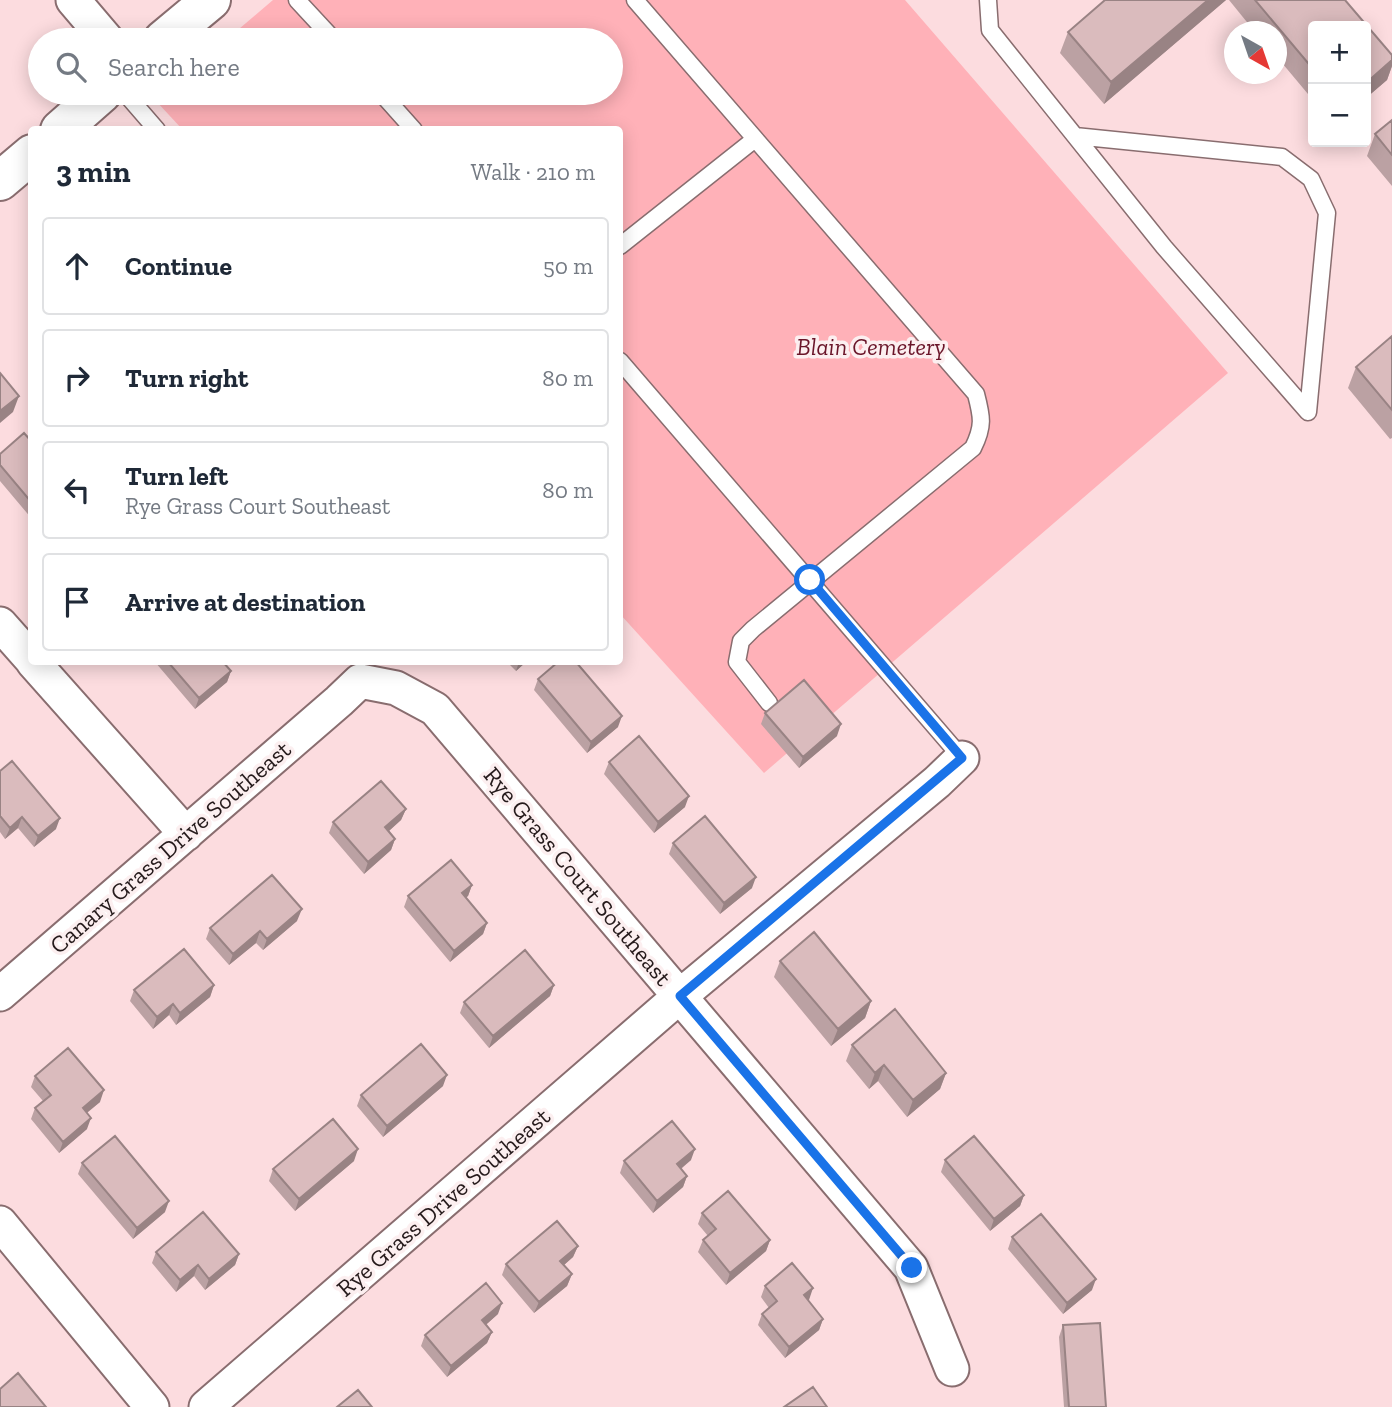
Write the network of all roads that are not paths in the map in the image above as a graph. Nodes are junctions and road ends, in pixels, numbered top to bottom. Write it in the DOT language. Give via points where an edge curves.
graph roads {
  1 [pos="72,0"];
  2 [pos="211,0"];
  3 [pos="298,0"];
  4 [pos="635,0"];
  5 [pos="988,0"];
  6 [pos="96,28"];
  7 [pos="177,28"];
  8 [pos="323,28"];
  9 [pos="88,105"];
  10 [pos="135,105"];
  11 [pos="392,105"];
  12 [pos="65,126"];
  13 [pos="154,126"];
  14 [pos="410,126"];
  15 [pos="1075,135"];
  16 [pos="755,139"];
  17 [pos="28,157"];
  18 [pos="0,181"];
  19 [pos="623,244"];
  20 [pos="623,364"];
  21 [pos="810,580"];
  22 [pos="0,624"];
  23 [pos="28,656"];
  24 [pos="36,665"];
  25 [pos="340,701"];
  26 [pos="769,703"];
  27 [pos="962,758"];
  28 [pos="186,834"];
  29 [pos="0,994"];
  30 [pos="680,996"];
  31 [pos="0,1223"];
  32 [pos="952,1369"];
  33 [pos="152,1407"];
  34 [pos="206,1407"];
  1 -- 6 [label="street"];
  2 -- 7 [label="main road"];
  3 -- 8 [label="lane"];
  4 -- 16 [label="lane"];
  5 -- 15 [label="lane" via="990,30"];
  9 -- 12 [label="main road"];
  10 -- 13 [label="lane"];
  11 -- 14 [label="lane"];
  15 -- 15 [label="lane" via="1282,157 1311,179 1327,213 1308,412 1164,247"];
  16 -- 19 [label="lane"];
  16 -- 21 [label="lane" via="976,394 982,415 981,432 973,448"];
  17 -- 18 [label="main road"];
  20 -- 21 [label="lane"];
  21 -- 26 [label="lane" via="741,640 737,662"];
  21 -- 27 [label="lane"];
  22 -- 23 [label="street"];
  24 -- 28 [label="street"];
  25 -- 28 [label="street, Canary Grass Drive Southeast"];
  25 -- 30 [label="street, Rye Grass Court Southeast" via="360,681 396,688 435,709"];
  27 -- 30 [label="street, Rye Grass Drive Southeast"];
  28 -- 29 [label="street, Canary Grass Drive Southeast"];
  30 -- 32 [label="street, Rye Grass Court Southeast" via="912,1268"];
  30 -- 34 [label="street, Rye Grass Drive Southeast"];
  31 -- 33 [label="street"];
}
